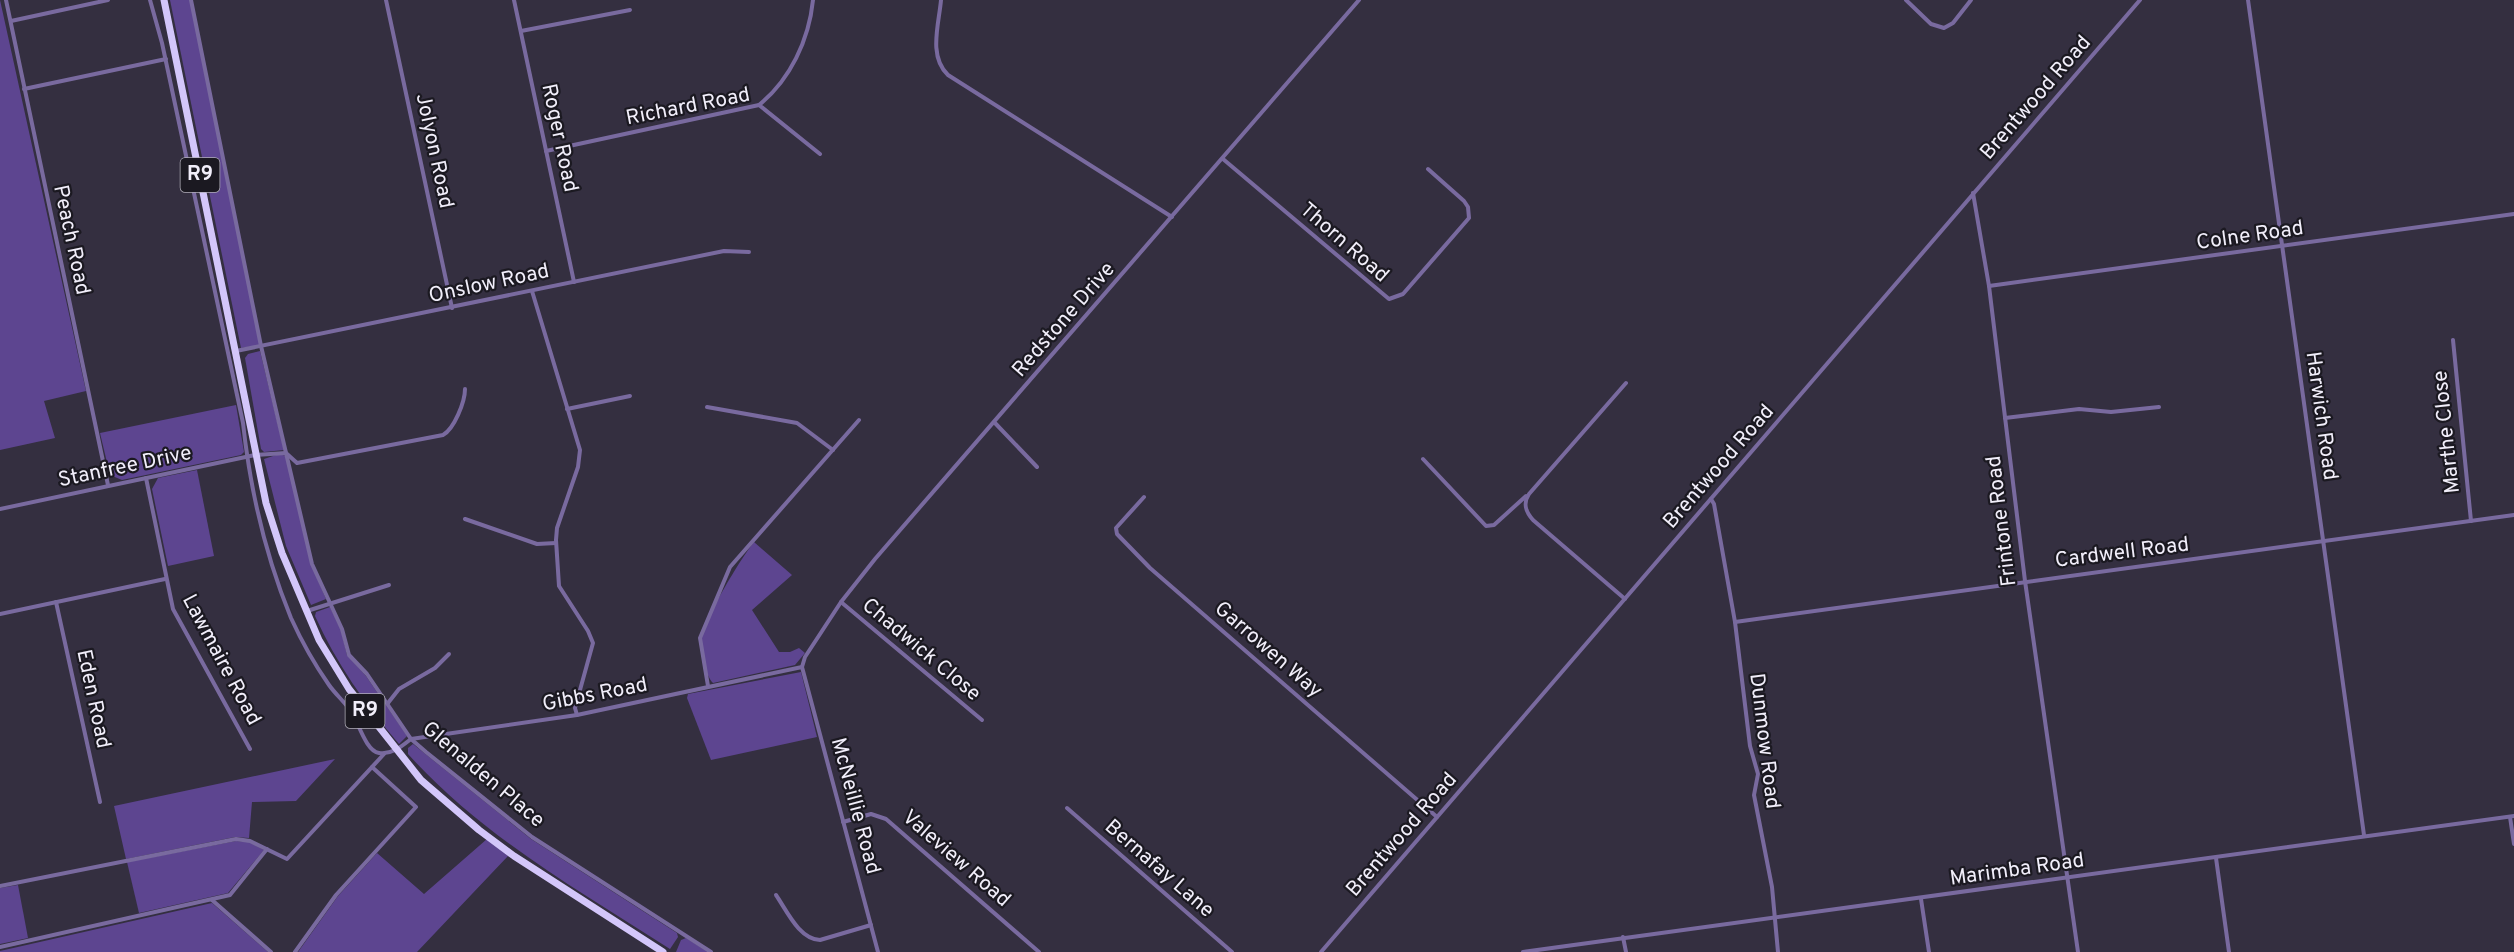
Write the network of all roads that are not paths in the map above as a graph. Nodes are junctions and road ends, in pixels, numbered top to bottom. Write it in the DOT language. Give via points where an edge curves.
graph roads {
  1 [pos="6,0"];
  2 [pos="108,0"];
  3 [pos="150,0"];
  4 [pos="164,0"];
  5 [pos="191,0"];
  6 [pos="386,0"];
  7 [pos="514,0"];
  8 [pos="813,0"];
  9 [pos="941,0"];
  10 [pos="1359,0"];
  11 [pos="1906,0"];
  12 [pos="1971,0"];
  13 [pos="2140,0"];
  14 [pos="2248,0"];
  15 [pos="630,10"];
  16 [pos="10,21"];
  17 [pos="521,32"];
  18 [pos="166,59"];
  19 [pos="24,89"];
  20 [pos="759,105"];
  21 [pos="546,151"];
  22 [pos="820,154"];
  23 [pos="1223,159"];
  24 [pos="1428,169"];
  25 [pos="1973,193"];
  26 [pos="2514,214"];
  27 [pos="1172,217"];
  28 [pos="2282,246"];
  29 [pos="749,252"];
  30 [pos="210,270"];
  31 [pos="220,276"];
  32 [pos="574,282"];
  33 [pos="1989,286"];
  34 [pos="532,291"];
  35 [pos="452,308"];
  36 [pos="2453,340"];
  37 [pos="261,346"];
  38 [pos="236,351"];
  39 [pos="239,367"];
  40 [pos="230,368"];
  41 [pos="242,383"];
  42 [pos="1626,383"];
  43 [pos="234,385"];
  44 [pos="465,389"];
  45 [pos="630,396"];
  46 [pos="707,407"];
  47 [pos="2159,407"];
  48 [pos="567,409"];
  49 [pos="2005,418"];
  50 [pos="859,420"];
  51 [pos="995,423"];
  52 [pos="833,450"];
  53 [pos="286,453"];
  54 [pos="255,455"];
  55 [pos="247,457"];
  56 [pos="1423,459"];
  57 [pos="1037,467"];
  58 [pos="146,478"];
  59 [pos="108,485"];
  60 [pos="1529,494"];
  61 [pos="1144,497"];
  62 [pos="1711,499"];
  63 [pos="0,509"];
  64 [pos="2514,515"];
  65 [pos="465,519"];
  66 [pos="2471,521"];
  67 [pos="2323,540"];
  68 [pos="556,543"];
  69 [pos="165,579"];
  70 [pos="2025,581"];
  71 [pos="389,585"];
  72 [pos="1625,599"];
  73 [pos="56,602"];
  74 [pos="841,602"];
  75 [pos="329,603"];
  76 [pos="307,611"];
  77 [pos="0,614"];
  78 [pos="1735,622"];
  79 [pos="449,654"];
  80 [pos="802,667"];
  81 [pos="708,686"];
  82 [pos="388,704"];
  83 [pos="577,715"];
  84 [pos="982,720"];
  85 [pos="411,739"];
  86 [pos="250,749"];
  87 [pos="395,751"];
  88 [pos="384,753"];
  89 [pos="372,767"];
  90 [pos="100,801"];
  91 [pos="1067,808"];
  92 [pos="1437,817"];
  93 [pos="2512,817"];
  94 [pos="843,822"];
  95 [pos="2364,835"];
  96 [pos="2514,844"];
  97 [pos="267,849"];
  98 [pos="2216,858"];
  99 [pos="2067,878"];
  100 [pos="0,886"];
  101 [pos="776,895"];
  102 [pos="1921,899"];
  103 [pos="212,900"];
  104 [pos="1774,918"];
  105 [pos="871,925"];
  106 [pos="1623,937"];
  107 [pos="0,947"];
  108 [pos="271,952"];
  109 [pos="295,952"];
  110 [pos="660,952"];
  111 [pos="711,952"];
  112 [pos="878,952"];
  113 [pos="1040,952"];
  114 [pos="1232,952"];
  115 [pos="1321,952"];
  116 [pos="1523,952"];
  117 [pos="1626,952"];
  118 [pos="1778,952"];
  119 [pos="1929,952"];
  120 [pos="2078,952"];
  121 [pos="2229,952"];
  1 -- 16 [label="street, Peach Road"];
  2 -- 16 [label="street"];
  3 -- 18 [label="street"];
  4 -- 31 [label="highway, R9"];
  5 -- 37 [label="street, Glenalden Place"];
  6 -- 35 [label="street, Jolyon Road"];
  7 -- 17 [label="street, Roger Road"];
  8 -- 20 [label="street" via="795,61"];
  9 -- 27 [label="street" via="937,53 948,75"];
  10 -- 23 [label="street, Redstone Drive"];
  11 -- 12 [label="street" via="1932,24 1944,28 1953,24"];
  13 -- 25 [label="street, Brentwood Road"];
  14 -- 28 [label="street, Harwich Road"];
  15 -- 17 [label="street"];
  16 -- 19 [label="street, Peach Road"];
  17 -- 21 [label="street, Roger Road"];
  18 -- 19 [label="street"];
  18 -- 30 [label="street"];
  19 -- 59 [label="street, Peach Road"];
  20 -- 21 [label="street, Richard Road"];
  20 -- 22 [label="street, Richard Road"];
  21 -- 32 [label="street, Roger Road"];
  23 -- 24 [label="street, Thorn Road" via="1389,299 1403,294 1469,218 1464,201"];
  23 -- 27 [label="street, Redstone Drive"];
  25 -- 33 [label="street, Frintone Road"];
  25 -- 62 [label="street, Brentwood Road"];
  26 -- 28 [label="street, Colne Road"];
  27 -- 51 [label="street, Redstone Drive"];
  28 -- 33 [label="street, Colne Road"];
  28 -- 67 [label="street, Harwich Road"];
  29 -- 32 [label="street, Onslow Road" via="724,251"];
  30 -- 31 [label="street"];
  30 -- 40 [label="street"];
  31 -- 38 [label="highway, R9"];
  32 -- 34 [label="street, Onslow Road"];
  33 -- 49 [label="street, Frintone Road"];
  34 -- 35 [label="street, Onslow Road"];
  34 -- 48 [label="street"];
  35 -- 37 [label="street, Onslow Road"];
  36 -- 66 [label="street, Marthe Close"];
  37 -- 38 [label="street, Onslow Road"];
  37 -- 53 [label="street, Glenalden Place"];
  38 -- 39 [label="highway, R9"];
  39 -- 40 [label="street"];
  39 -- 41 [label="highway, R9"];
  40 -- 43 [label="street"];
  41 -- 43 [label="street"];
  41 -- 54 [label="highway, R9"];
  42 -- 60 [label="street"];
  43 -- 55 [label="street"];
  44 -- 53 [label="street, Stanfree Drive" via="454,425 443,435 297,463"];
  45 -- 48 [label="street"];
  46 -- 52 [label="street" via="797,423"];
  47 -- 49 [label="street"];
  48 -- 68 [label="street" via="580,459 557,528"];
  49 -- 70 [label="street, Frintone Road"];
  50 -- 52 [label="street"];
  51 -- 57 [label="street"];
  51 -- 74 [label="street, Redstone Drive"];
  52 -- 81 [label="street" via="730,567 699,641"];
  53 -- 54 [label="street, Stanfree Drive"];
  53 -- 75 [label="street, Glenalden Place" via="312,564"];
  54 -- 55 [label="street, Stanfree Drive"];
  54 -- 76 [label="highway, R9" via="282,553"];
  55 -- 58 [label="street, Stanfree Drive"];
  55 -- 88 [label="street" via="291,618 370,748"];
  56 -- 60 [label="street" via="1486,526 1494,525"];
  58 -- 59 [label="street, Stanfree Drive"];
  58 -- 69 [label="street, Lawmaire Road"];
  59 -- 63 [label="street, Stanfree Drive"];
  60 -- 72 [label="street" via="1525,502 1530,517"];
  61 -- 92 [label="street, Garrowen Way" via="1116,528 1118,534 1150,568"];
  62 -- 72 [label="street, Brentwood Road"];
  62 -- 78 [label="street, Dunmow Road"];
  64 -- 66 [label="street, Cardwell Road"];
  65 -- 68 [label="street" via="537,544"];
  66 -- 67 [label="street, Cardwell Road"];
  67 -- 70 [label="street, Cardwell Road"];
  67 -- 95 [label="street, Harwich Road"];
  68 -- 83 [label="street" via="559,586 593,644 575,708"];
  69 -- 73 [label="street"];
  69 -- 86 [label="street, Lawmaire Road" via="177,616"];
  70 -- 78 [label="street, Cardwell Road"];
  70 -- 99 [label="street, Frintone Road"];
  71 -- 75 [label="street"];
  72 -- 92 [label="street, Brentwood Road"];
  73 -- 77 [label="street"];
  73 -- 90 [label="street, Eden Road"];
  74 -- 80 [label="street, Redstone Drive"];
  74 -- 84 [label="street, Chadwick Close"];
  75 -- 76 [label="street"];
  75 -- 82 [label="street, Glenalden Place" via="349,655"];
  76 -- 87 [label="highway, R9" via="344,681"];
  78 -- 104 [label="street, Dunmow Road" via="1750,746 1758,774 1754,795 1772,887"];
  79 -- 82 [label="street" via="435,668 399,689"];
  80 -- 81 [label="street, Gibbs Road"];
  80 -- 94 [label="street, McNeillie Road"];
  81 -- 83 [label="street, Gibbs Road"];
  82 -- 85 [label="street, Glenalden Place"];
  83 -- 85 [label="street, Gibbs Road"];
  85 -- 87 [label="street, Gibbs Road"];
  85 -- 111 [label="street, Glenalden Place" via="532,837"];
  87 -- 88 [label="street"];
  87 -- 110 [label="highway, R9" via="421,780 479,830"];
  88 -- 89 [label="street"];
  89 -- 97 [label="street" via="287,859"];
  89 -- 109 [label="street" via="416,807 336,895"];
  91 -- 114 [label="street, Bernafay Lane"];
  92 -- 115 [label="street, Brentwood Road"];
  93 -- 95 [label="street, Marimba Road"];
  93 -- 96 [label="street"];
  94 -- 105 [label="street, McNeillie Road"];
  94 -- 113 [label="street, Valeview Road" via="871,814 886,819"];
  95 -- 98 [label="street, Marimba Road"];
  97 -- 100 [label="street" via="236,839"];
  97 -- 103 [label="street" via="230,895"];
  98 -- 99 [label="street, Marimba Road"];
  98 -- 121 [label="street"];
  99 -- 102 [label="street, Marimba Road"];
  99 -- 120 [label="street, Frintone Road"];
  101 -- 105 [label="street" via="803,934 812,939"];
  102 -- 104 [label="street, Marimba Road"];
  102 -- 119 [label="street"];
  103 -- 107 [label="street"];
  103 -- 108 [label="street"];
  104 -- 106 [label="street, Marimba Road"];
  104 -- 118 [label="street, Dunmow Road"];
  105 -- 112 [label="street, McNeillie Road"];
  106 -- 116 [label="street, Marimba Road"];
  106 -- 117 [label="street"];
}
